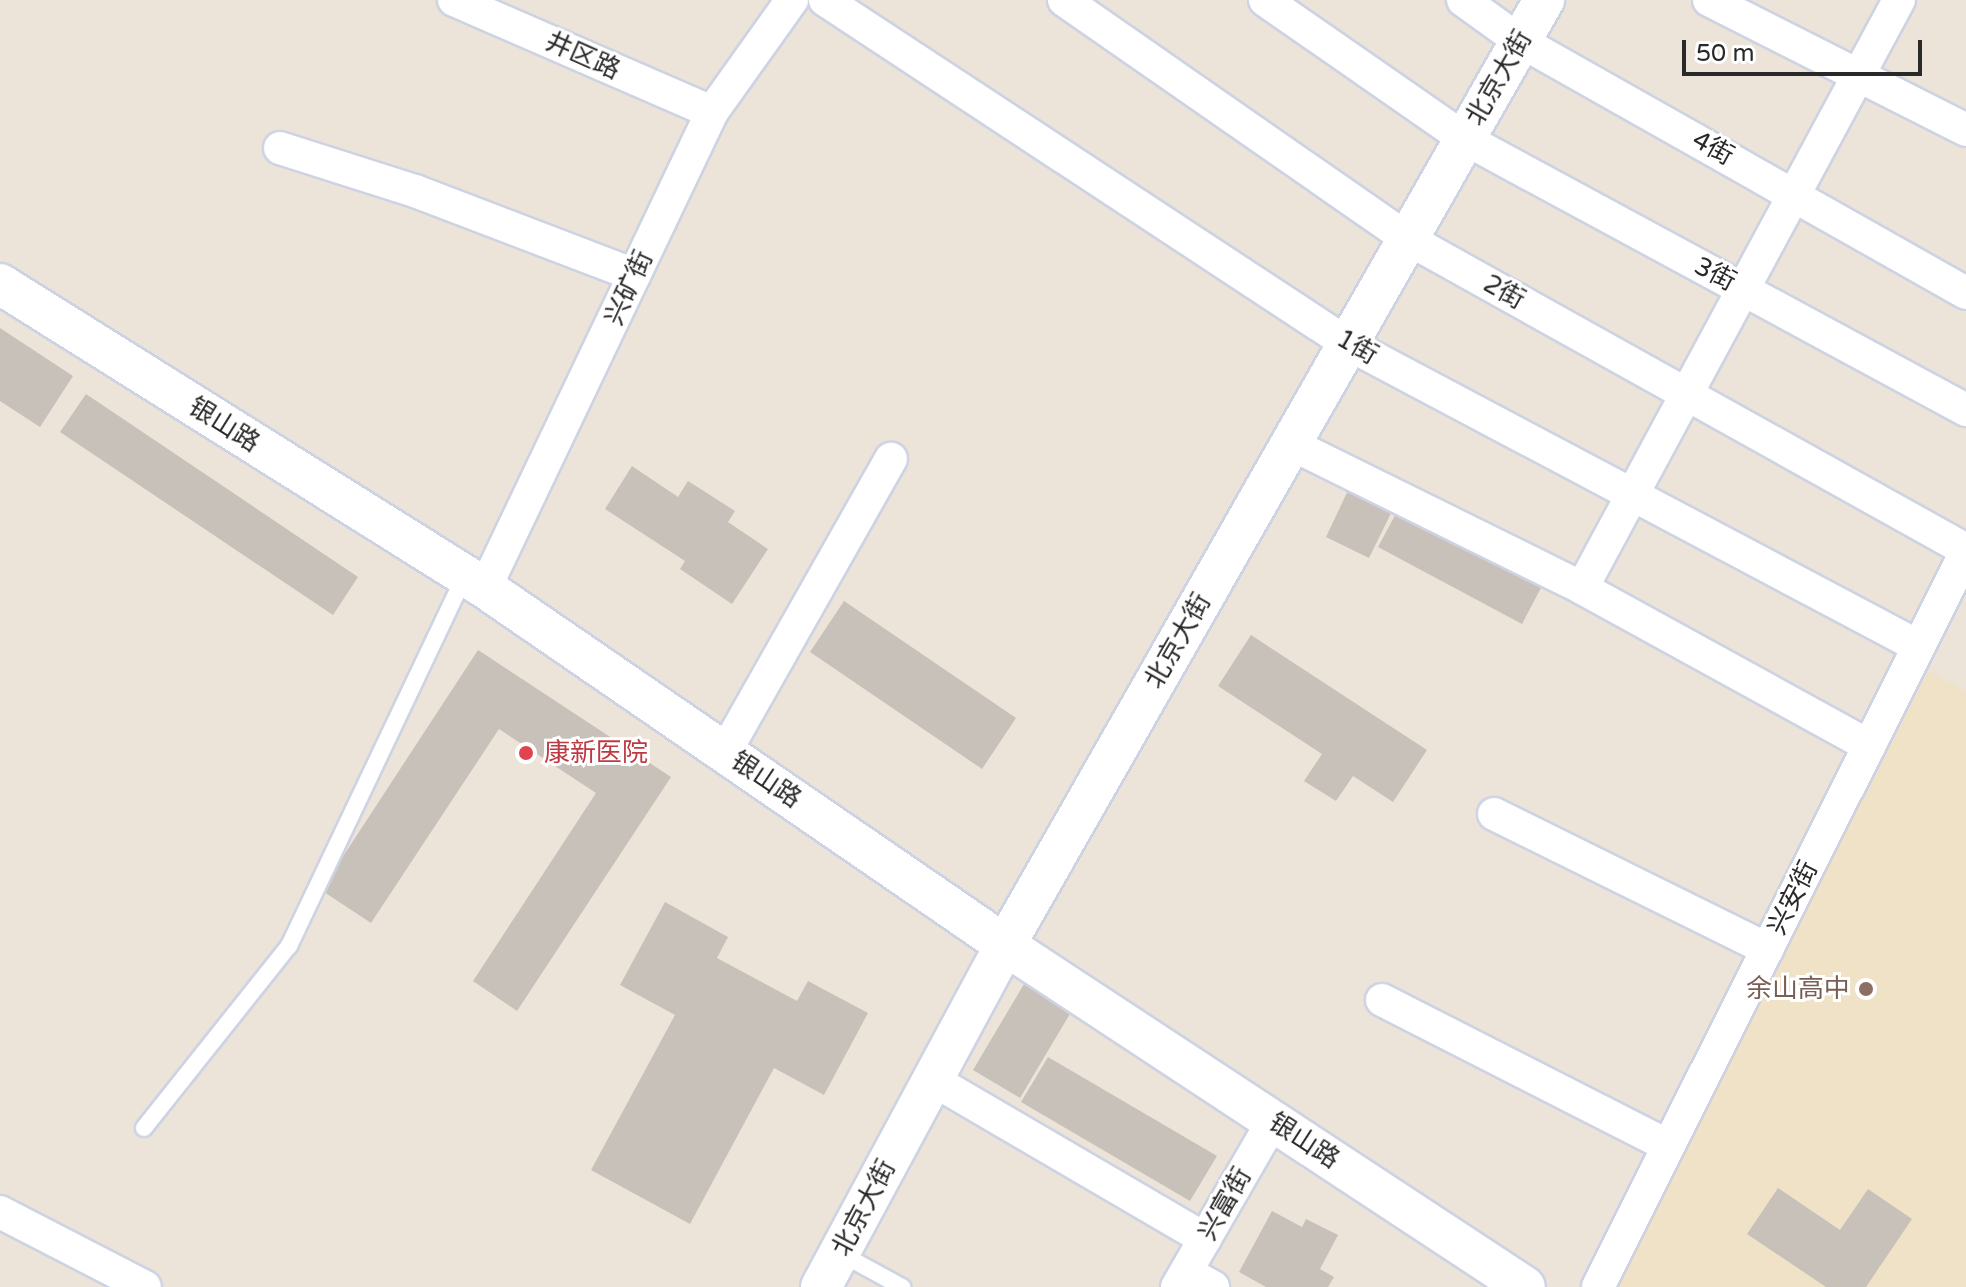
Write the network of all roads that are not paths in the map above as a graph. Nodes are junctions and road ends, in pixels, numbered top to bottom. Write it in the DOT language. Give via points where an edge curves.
graph roads {
  1 [pos="454,0"];
  2 [pos="792,0"];
  3 [pos="825,0"];
  4 [pos="1064,0"];
  5 [pos="1265,0"];
  6 [pos="1463,0"];
  7 [pos="1544,0"];
  8 [pos="1709,0"];
  9 [pos="1899,0"];
  10 [pos="1520,41"];
  11 [pos="1857,75"];
  12 [pos="712,112"];
  13 [pos="1966,130"];
  14 [pos="1465,139"];
  15 [pos="280,148"];
  16 [pos="1793,193"];
  17 [pos="1408,239"];
  18 [pos="635,275"];
  19 [pos="0,284"];
  20 [pos="1740,288"];
  21 [pos="1966,293"];
  22 [pos="1348,344"];
  23 [pos="1685,393"];
  24 [pos="1966,410"];
  25 [pos="1291,444"];
  26 [pos="891,459"];
  27 [pos="1631,494"];
  28 [pos="1966,551"];
  29 [pos="475,582"];
  30 [pos="1582,588"];
  31 [pos="1918,646"];
  32 [pos="1869,746"];
  33 [pos="725,752"];
  34 [pos="1494,814"];
  35 [pos="1005,945"];
  36 [pos="1767,949"];
  37 [pos="1382,1000"];
  38 [pos="933,1080"];
  39 [pos="1273,1121"];
  40 [pos="144,1128"];
  41 [pos="1668,1146"];
  42 [pos="0,1212"];
  43 [pos="1205,1239"];
  44 [pos="831,1270"];
  45 [pos="1192,1282"];
  46 [pos="145,1287"];
  47 [pos="902,1287"];
  48 [pos="1525,1287"];
  49 [pos="1598,1287"];
  1 -- 12 [label="street, 井区路"];
  2 -- 12 [label="street, 兴矿街"];
  3 -- 22 [label="street, 1街"];
  4 -- 17 [label="street, 2街"];
  5 -- 14 [label="street, 3街"];
  6 -- 10 [label="street, 4街"];
  7 -- 10 [label="street, 北京大街"];
  8 -- 11 [label="street"];
  9 -- 11 [label="street"];
  10 -- 14 [label="street, 北京大街"];
  10 -- 16 [label="street, 4街"];
  11 -- 13 [label="street"];
  11 -- 16 [label="street"];
  12 -- 18 [label="street, 兴矿街"];
  14 -- 17 [label="street, 北京大街"];
  14 -- 20 [label="street, 3街"];
  15 -- 18 [label="street" via="415,191"];
  16 -- 20 [label="street"];
  16 -- 21 [label="street, 4街"];
  17 -- 22 [label="street, 北京大街"];
  17 -- 23 [label="street, 2街"];
  18 -- 29 [label="street, 兴矿街"];
  19 -- 29 [label="street, 银山路"];
  20 -- 23 [label="street"];
  20 -- 24 [label="street, 3街"];
  22 -- 25 [label="street, 北京大街"];
  22 -- 27 [label="street, 1街"];
  23 -- 27 [label="street"];
  23 -- 28 [label="street, 2街"];
  25 -- 30 [label="street"];
  25 -- 35 [label="street, 北京大街"];
  26 -- 33 [label="street"];
  27 -- 30 [label="street"];
  27 -- 31 [label="street, 1街"];
  28 -- 31 [label="street, 兴安街"];
  29 -- 33 [label="street, 银山路"];
  29 -- 40 [label="lane" via="289,946"];
  30 -- 32 [label="street"];
  31 -- 32 [label="street, 兴安街"];
  32 -- 36 [label="street, 兴安街"];
  33 -- 35 [label="street, 银山路"];
  34 -- 36 [label="street"];
  35 -- 38 [label="street, 北京大街"];
  35 -- 39 [label="street, 银山路"];
  36 -- 41 [label="street, 兴安街"];
  37 -- 41 [label="street"];
  38 -- 43 [label="street"];
  38 -- 44 [label="street, 北京大街"];
  39 -- 43 [label="street, 兴富街"];
  39 -- 48 [label="street, 银山路"];
  41 -- 49 [label="street, 兴安街"];
  42 -- 46 [label="street"];
  43 -- 45 [label="street, 兴富街"];
  44 -- 47 [label="lane"];
}
